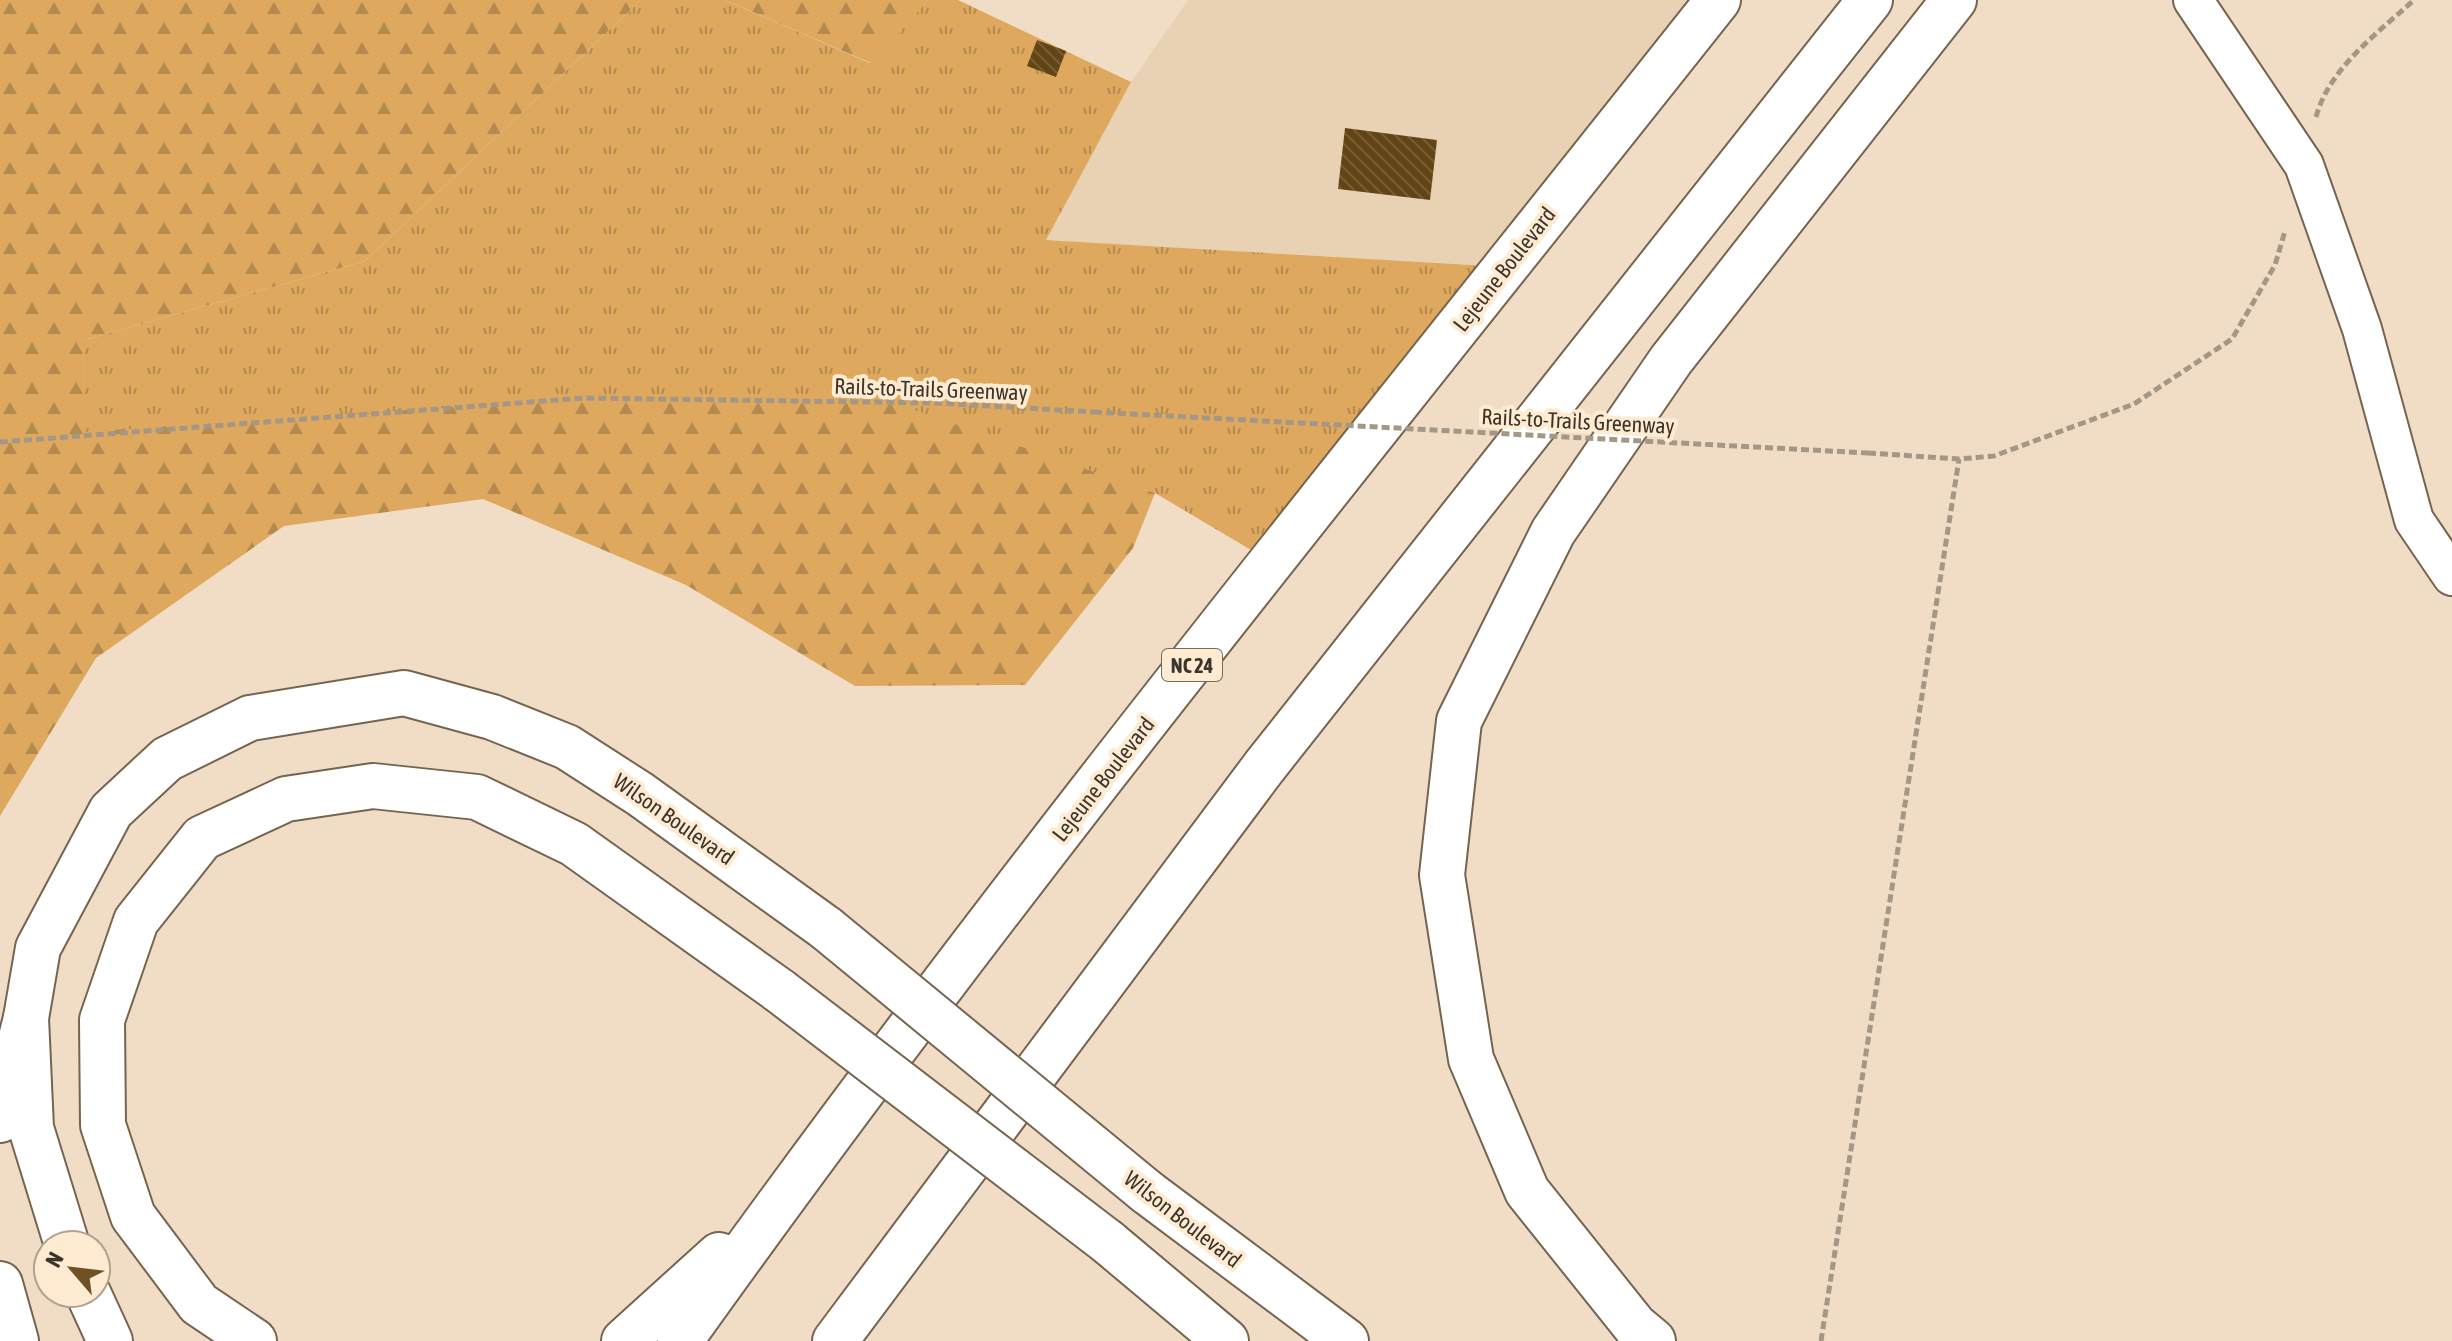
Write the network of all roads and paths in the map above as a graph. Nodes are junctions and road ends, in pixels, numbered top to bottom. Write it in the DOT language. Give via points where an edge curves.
graph roads {
  1 [pos="1870,0"];
  2 [pos="1954,0"];
  3 [pos="2193,0"];
  4 [pos="2414,0"];
  5 [pos="1709,3"];
  6 [pos="2304,165"];
  7 [pos="0,442"];
  8 [pos="1959,459"];
  9 [pos="2452,576"];
  10 [pos="26,1018"];
  11 [pos="0,1120"];
  12 [pos="782,1197"];
  13 [pos="60,1229"];
  14 [pos="0,1284"];
  15 [pos="95,1309"];
  16 [pos="16,1341"];
  17 [pos="110,1341"];
  18 [pos="254,1341"];
  19 [pos="624,1341"];
  20 [pos="680,1341"];
  21 [pos="835,1341"];
  22 [pos="1226,1341"];
  23 [pos="1346,1341"];
  24 [pos="1653,1341"];
  25 [pos="1821,1341"];
  1 -- 21 [label="main road" via="1264,767"];
  2 -- 24 [label="main road" via="1671,360 1553,532 1459,721 1442,875 1471,1059 1527,1191 1635,1326"];
  3 -- 6 [label="lane"];
  4 -- 6 [label="path, Rails-to-Trails Greenway" via="2352,56 2319,106"];
  5 -- 12 [label="main road, Lejeune Boulevard / NC 24"];
  6 -- 8 [label="path, Rails-to-Trails Greenway" via="2275,265 2232,339 2134,404 1994,456"];
  6 -- 9 [label="lane" via="2362,329 2414,520"];
  7 -- 8 [label="path, Rails-to-Trails Greenway, bridge" via="584,398 921,402"];
  8 -- 25 [label="path"];
  10 -- 11 [label="main road"];
  10 -- 13 [label="main road" via="31,1128"];
  10 -- 23 [label="main road, Wilson Boulevard, bridge" via="38,948 71,881 111,811 167,759 250,718 404,693 492,717 567,747 640,794 826,928 1147,1192"];
  12 -- 19 [label="main road"];
  12 -- 20 [label="main road, Lejeune Boulevard / NC 24"];
  14 -- 16 [label="main road"];
  15 -- 17 [label="main road"];
  18 -- 22 [label="main road, bridge" via="199,1304 133,1216 103,1125 102,1020 136,921 202,838 286,799 373,786 477,797 574,844 780,991 1108,1242"];
}
